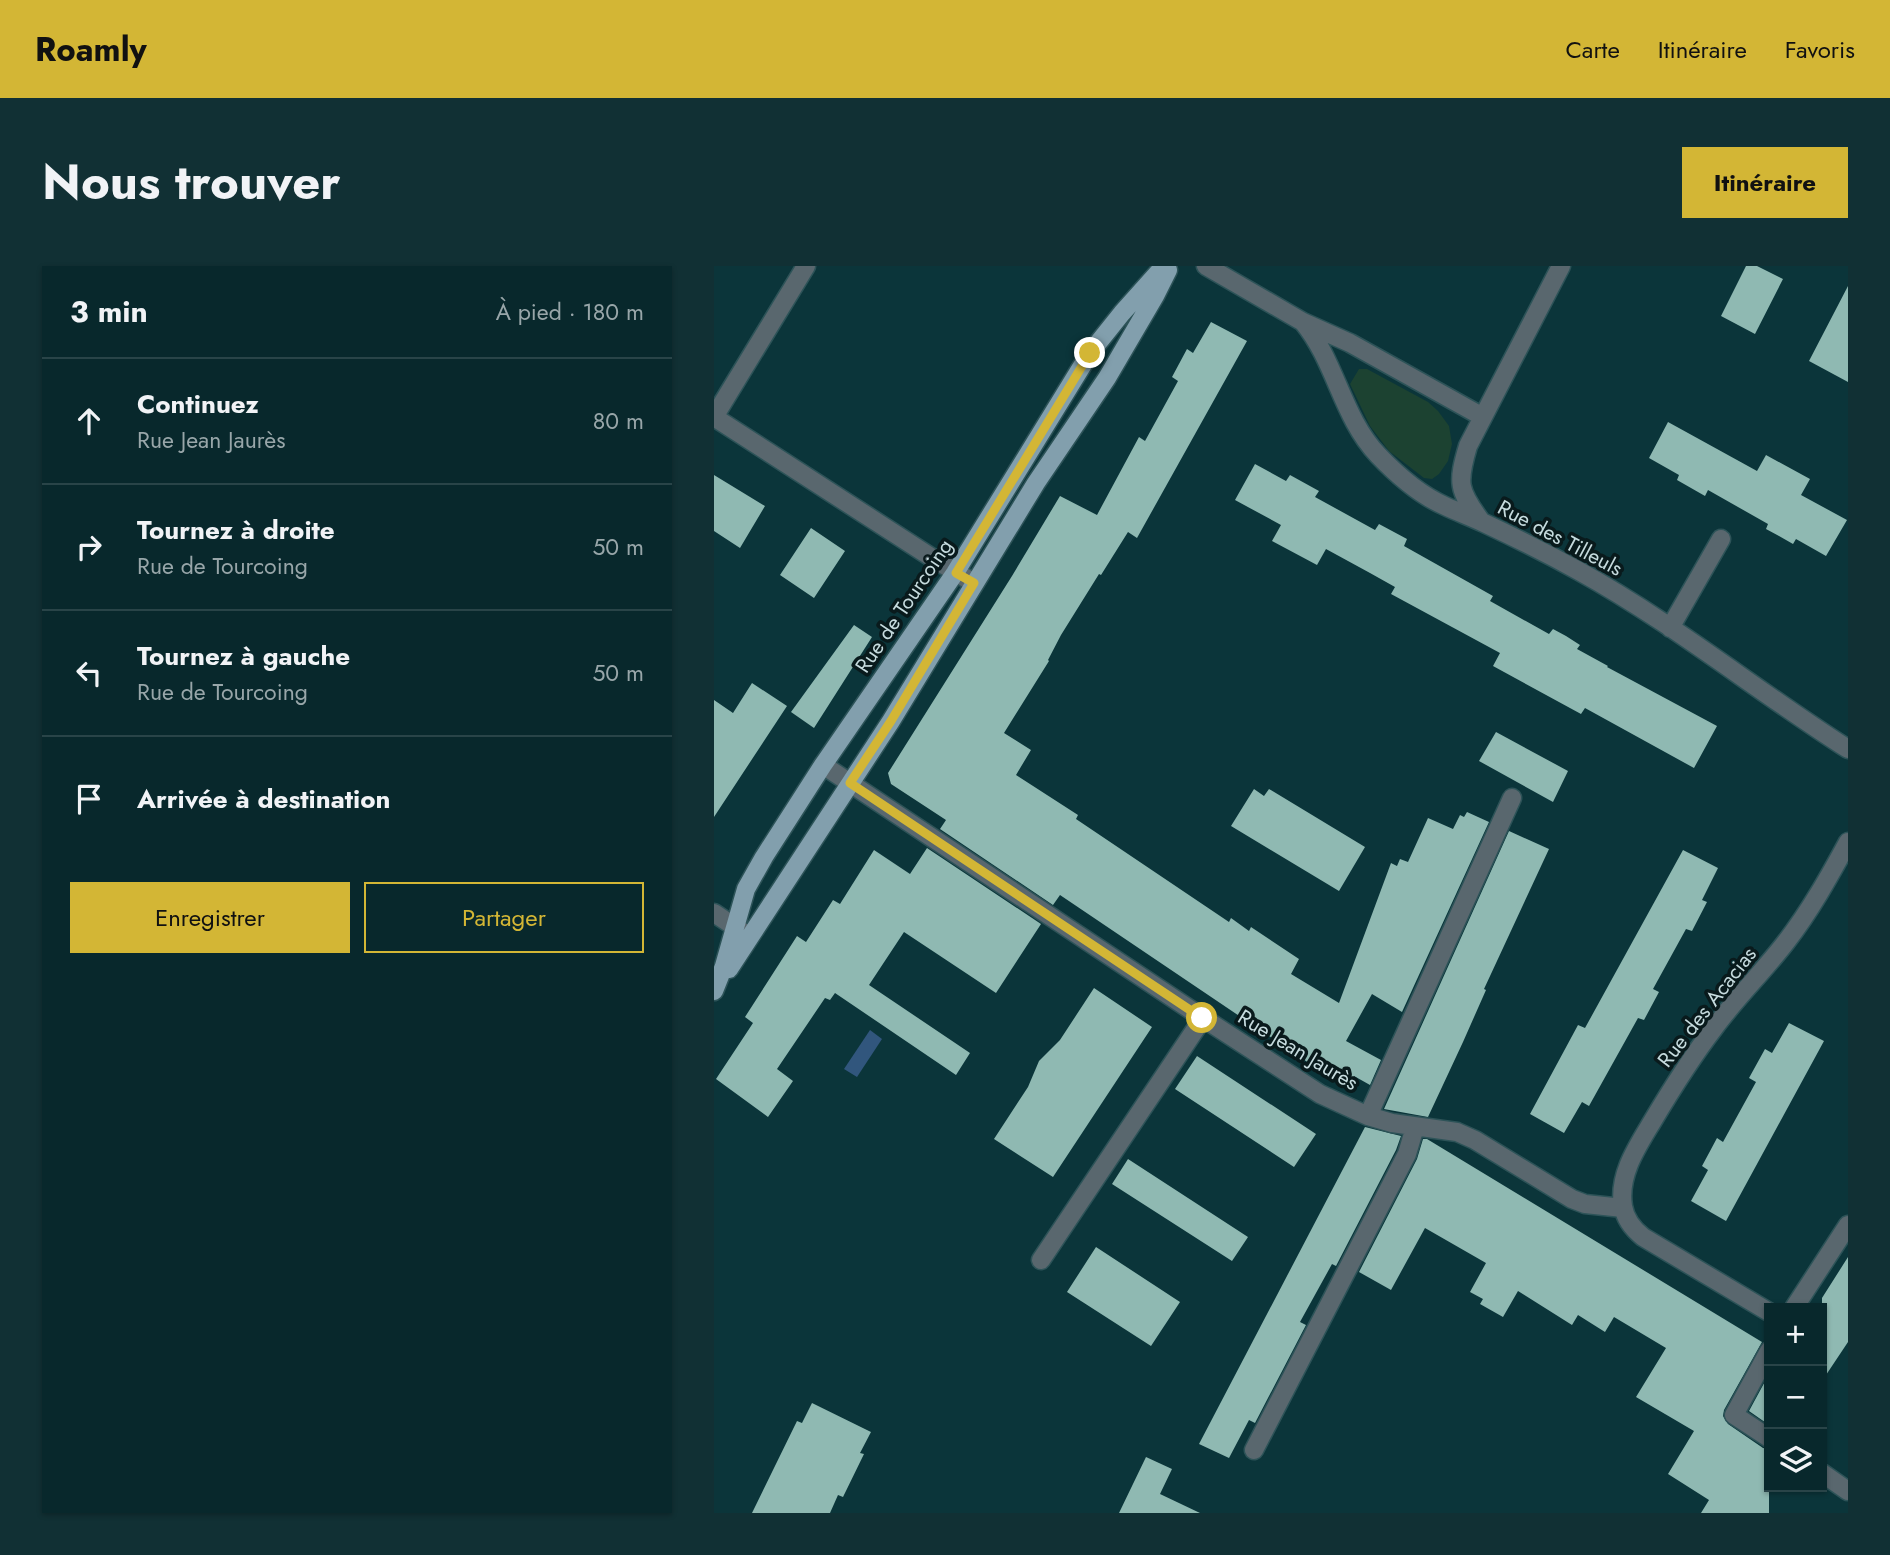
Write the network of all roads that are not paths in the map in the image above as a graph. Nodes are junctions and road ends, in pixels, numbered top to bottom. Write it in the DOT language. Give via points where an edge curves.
graph roads {
  1 [pos="806,266"];
  2 [pos="1164,266"];
  3 [pos="1170,266"];
  4 [pos="1206,266"];
  5 [pos="1561,266"];
  6 [pos="1303,322"];
  7 [pos="1483,417"];
  8 [pos="1481,521"];
  9 [pos="1721,539"];
  10 [pos="956,573"];
  11 [pos="974,583"];
  12 [pos="1670,628"];
  13 [pos="1848,749"];
  14 [pos="823,765"];
  15 [pos="850,783"];
  16 [pos="1512,798"];
  17 [pos="1848,842"];
  18 [pos="714,913"];
  19 [pos="742,932"];
  20 [pos="714,992"];
  21 [pos="1202,1018"];
  22 [pos="1368,1116"];
  23 [pos="1415,1127"];
  24 [pos="1623,1208"];
  25 [pos="1848,1225"];
  26 [pos="1041,1260"];
  27 [pos="1797,1303"];
  28 [pos="1764,1309"];
  29 [pos="1764,1360"];
  30 [pos="1764,1435"];
  31 [pos="1254,1450"];
  32 [pos="1827,1476"];
  33 [pos="1848,1491"];
  1 -- 10 [label="street" via="714,417"];
  2 -- 10 [label="main road, Rue de Tourcoing" via="1090,353"];
  3 -- 11 [label="main road, Rue de Tourcoing" via="1107,378"];
  4 -- 6 [label="street, Rue des Tilleuls"];
  5 -- 7 [label="street"];
  6 -- 7 [label="street, Rue des Tilleuls"];
  6 -- 8 [label="street, Rue des Tilleuls" via="1377,454 1426,496"];
  7 -- 8 [label="street" via="1460,472 1462,489"];
  8 -- 12 [label="street, Rue des Tilleuls" via="1577,570"];
  9 -- 12 [label="street"];
  10 -- 11 [label="street"];
  10 -- 14 [label="main road, Rue de Tourcoing"];
  11 -- 15 [label="main road, Rue de Tourcoing"];
  12 -- 13 [label="street, Rue des Tilleuls"];
  14 -- 15 [label="street, Rue Jean Jaurès"];
  14 -- 19 [label="main road, Rue de Tourcoing" via="753,874 743,898"];
  15 -- 19 [label="main road, Rue de Tourcoing"];
  15 -- 21 [label="street, Rue Jean Jaurès"];
  16 -- 22 [label="street"];
  17 -- 24 [label="street, Rue des Acacias" via="1793,932 1715,1027 1661,1106 1627,1168"];
  18 -- 19 [label="street"];
  19 -- 20 [label="main road, Rue de Tourcoing"];
  21 -- 22 [label="street, Rue Jean Jaurès" via="1320,1094"];
  21 -- 26 [label="street"];
  22 -- 23 [label="street, Rue Jean Jaurès"];
  23 -- 24 [label="street, Rue Jean Jaurès" via="1457,1132 1572,1199"];
  23 -- 31 [label="street" via="1407,1154"];
  24 -- 28 [label="street" via="1630,1226 1643,1237"];
  25 -- 27 [label="street"];
  29 -- 30 [label="street" via="1734,1415"];
  32 -- 33 [label="street"];
}
